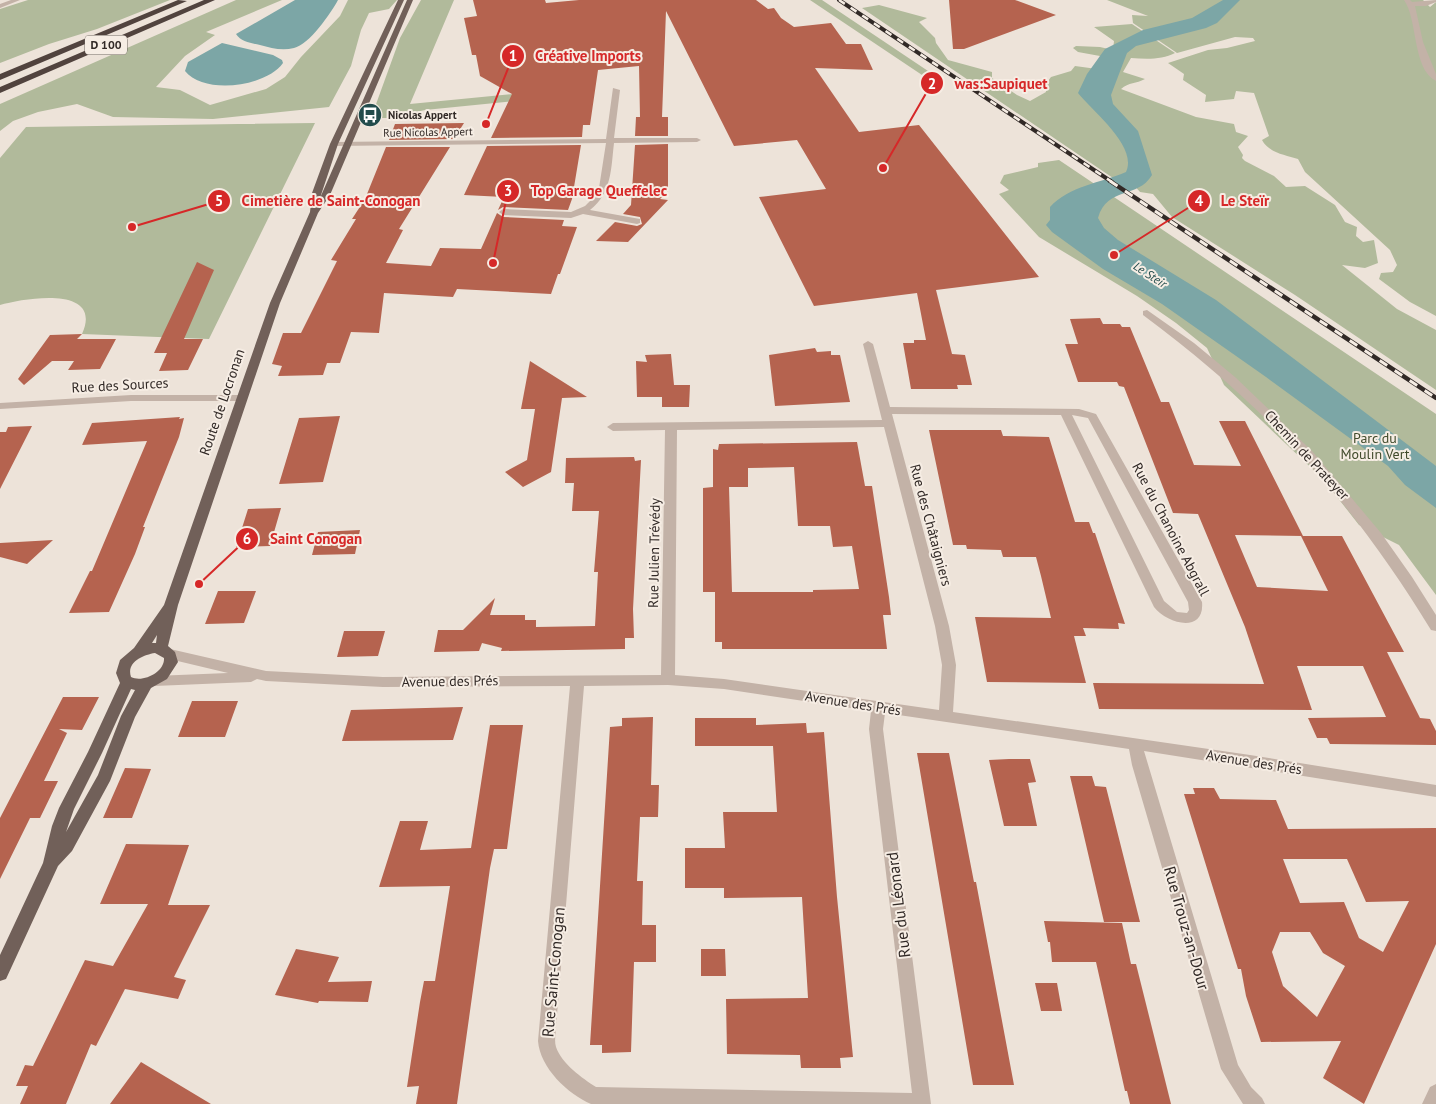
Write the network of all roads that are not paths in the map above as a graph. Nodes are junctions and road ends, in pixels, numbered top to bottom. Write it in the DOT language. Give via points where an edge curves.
graph roads {
  1 [pos="17,0"];
  2 [pos="184,0"];
  3 [pos="211,0"];
  4 [pos="401,0"];
  5 [pos="410,0"];
  6 [pos="1436,0"];
  7 [pos="1408,2"];
  8 [pos="0,6"];
  9 [pos="0,77"];
  10 [pos="1436,79"];
  11 [pos="0,90"];
  12 [pos="616,90"];
  13 [pos="697,140"];
  14 [pos="612,141"];
  15 [pos="334,144"];
  16 [pos="347,144"];
  17 [pos="582,211"];
  18 [pos="503,212"];
  19 [pos="314,213"];
  20 [pos="637,222"];
  21 [pos="1147,312"];
  22 [pos="868,344"];
  23 [pos="242,398"];
  24 [pos="0,406"];
  25 [pos="884,410"];
  26 [pos="1065,412"];
  27 [pos="888,423"];
  28 [pos="672,426"];
  29 [pos="613,427"];
  30 [pos="171,605"];
  31 [pos="1436,626"];
  32 [pos="139,652"];
  33 [pos="166,652"];
  34 [pos="266,676"];
  35 [pos="578,680"];
  36 [pos="668,680"];
  37 [pos="127,682"];
  38 [pos="150,683"];
  39 [pos="878,707"];
  40 [pos="946,717"];
  41 [pos="1135,744"];
  42 [pos="1436,792"];
  43 [pos="51,863"];
  44 [pos="0,973"];
  45 [pos="1436,1093"];
  46 [pos="922,1103"];
  47 [pos="1256,1104"];
  48 [pos="1431,1104"];
  1 -- 8 [label="street"];
  2 -- 9 [label="highway, D 100"];
  3 -- 11 [label="highway, D 100"];
  4 -- 15 [label="main road, Route de Locronan"];
  5 -- 16 [label="main road, Route de Locronan"];
  6 -- 7 [label="street" via="1426,4"];
  7 -- 10 [label="street" via="1415,10 1416,30"];
  12 -- 14 [label="street"];
  13 -- 14 [label="street, Rue Nicolas Appert"];
  14 -- 16 [label="street, Rue Nicolas Appert"];
  14 -- 17 [label="street" via="604,189"];
  15 -- 16 [label="street, Rue Nicolas Appert"];
  15 -- 19 [label="main road, Route de Locronan" via="316,193"];
  16 -- 19 [label="main road, Route de Locronan" via="326,195"];
  17 -- 18 [label="street" via="571,215"];
  17 -- 20 [label="street"];
  19 -- 23 [label="main road, Route de Locronan" via="270,316"];
  21 -- 31 [label="street, Chemin de Prateyer" via="1199,350 1242,388 1327,474 1382,542"];
  22 -- 25 [label="street, Rue des Châtaigniers"];
  23 -- 24 [label="street, Rue des Sources" via="131,398"];
  23 -- 30 [label="main road, Route de Locronan"];
  25 -- 26 [label="street, Rue du Chanoine Abgrall"];
  25 -- 27 [label="street, Rue des Châtaigniers"];
  26 -- 26 [label="street, Rue du Chanoine Abgrall" via="1092,416 1195,602 1196,611 1191,617 1171,616 1159,604"];
  27 -- 28 [label="street"];
  27 -- 40 [label="street, Rue des Châtaigniers" via="946,646 949,681"];
  28 -- 29 [label="street"];
  28 -- 36 [label="street, Rue Julien Trévédy"];
  30 -- 32 [label="main road, Route de Locronan"];
  30 -- 33 [label="main road, Route de Locronan"];
  32 -- 33 [label="main road" via="155,648"];
  32 -- 37 [label="main road" via="123,666 122,675"];
  33 -- 34 [label="street, Avenue des Prés"];
  33 -- 38 [label="main road" via="171,666"];
  34 -- 35 [label="street, Avenue des Prés" via="383,682"];
  34 -- 38 [label="street, Avenue des Prés"];
  35 -- 36 [label="street, Avenue des Prés"];
  35 -- 46 [label="street, Rue Saint-Conogan" via="548,1027 547,1046 552,1059 581,1090 594,1096"];
  36 -- 39 [label="street, Avenue des Prés" via="765,689"];
  37 -- 38 [label="main road"];
  37 -- 43 [label="main road" via="67,808"];
  38 -- 43 [label="main road" via="128,716 105,777 66,846"];
  39 -- 40 [label="street, Avenue des Prés"];
  39 -- 46 [label="street, Rue du Léonard" via="876,729"];
  40 -- 41 [label="street, Avenue des Prés"];
  41 -- 42 [label="street, Avenue des Prés"];
  41 -- 47 [label="street, Rue Trouz-an-Dour" via="1230,1069"];
  43 -- 44 [label="main road"];
  45 -- 48 [label="street"];
}
